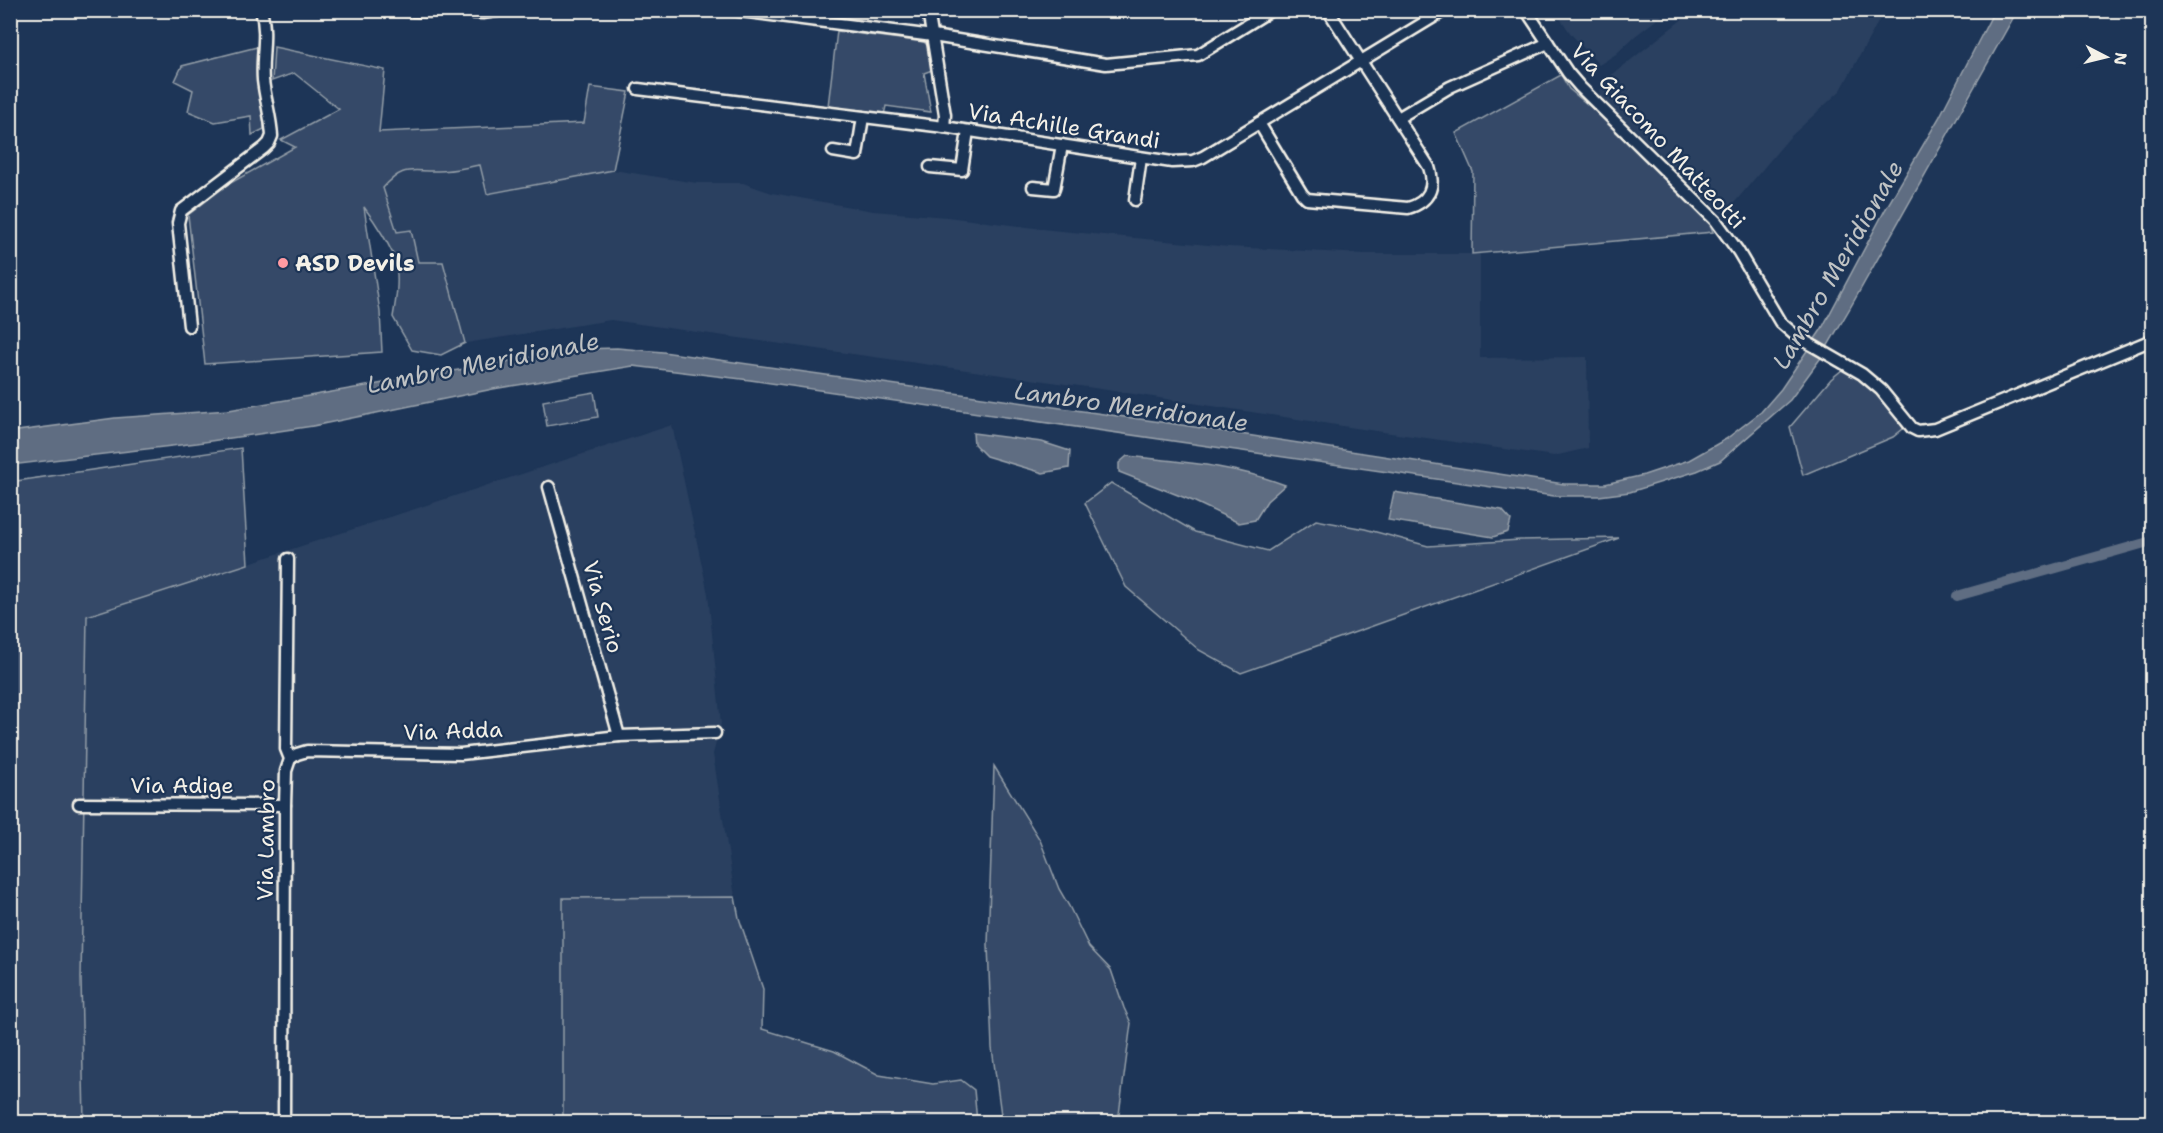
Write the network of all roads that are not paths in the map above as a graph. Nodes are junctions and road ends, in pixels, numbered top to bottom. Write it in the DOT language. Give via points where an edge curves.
graph roads {
  1 [pos="261,10"];
  2 [pos="387,10"];
  3 [pos="503,10"];
  4 [pos="732,10"];
  5 [pos="928,10"];
  6 [pos="1271,10"];
  7 [pos="1328,10"];
  8 [pos="1445,10"];
  9 [pos="1526,10"];
  10 [pos="933,36"];
  11 [pos="1548,43"];
  12 [pos="1361,62"];
  13 [pos="638,88"];
  14 [pos="863,117"];
  15 [pos="1398,118"];
  16 [pos="1259,123"];
  17 [pos="944,127"];
  18 [pos="968,131"];
  19 [pos="1062,145"];
  20 [pos="833,152"];
  21 [pos="1142,158"];
  22 [pos="930,166"];
  23 [pos="1033,187"];
  24 [pos="1135,200"];
  25 [pos="189,326"];
  26 [pos="2152,340"];
  27 [pos="549,488"];
  28 [pos="288,559"];
  29 [pos="716,733"];
  30 [pos="619,736"];
  31 [pos="290,759"];
  32 [pos="79,804"];
  33 [pos="285,805"];
  34 [pos="284,1122"];
  1 -- 25 [label="street" via="266,32 262,60 272,136 264,148 180,211"];
  2 -- 3 [label="street"];
  4 -- 10 [label="street"];
  5 -- 10 [label="street"];
  6 -- 10 [label="street" via="1197,55 1106,64"];
  7 -- 12 [label="street"];
  8 -- 12 [label="street, Via Achille Grandi"];
  9 -- 11 [label="street, Via Giacomo Matteotti"];
  10 -- 17 [label="street"];
  11 -- 15 [label="street" via="1450,87"];
  11 -- 26 [label="street, Via Giacomo Matteotti" via="1580,87 1716,221 1780,322 1881,390 1912,428 1926,431"];
  12 -- 15 [label="street"];
  12 -- 16 [label="street, Via Achille Grandi"];
  13 -- 14 [label="street, Via Achille Grandi"];
  14 -- 17 [label="street, Via Achille Grandi"];
  14 -- 20 [label="street" via="857,155"];
  15 -- 16 [label="street" via="1432,175 1430,193 1423,202 1408,208 1307,199"];
  16 -- 21 [label="street, Via Achille Grandi" via="1193,161"];
  17 -- 18 [label="street, Via Achille Grandi"];
  18 -- 19 [label="street, Via Achille Grandi"];
  18 -- 22 [label="street" via="962,170"];
  19 -- 21 [label="street, Via Achille Grandi"];
  19 -- 23 [label="street" via="1054,189"];
  21 -- 24 [label="street"];
  27 -- 30 [label="street, Via Serio"];
  28 -- 31 [label="street, Via Lambro" via="286,749"];
  29 -- 30 [label="street, Via Adda"];
  30 -- 31 [label="street, Via Adda" via="461,754 313,751"];
  31 -- 33 [label="street, Via Lambro"];
  32 -- 33 [label="street, Via Adige"];
  33 -- 34 [label="street, Via Lambro"];
}
